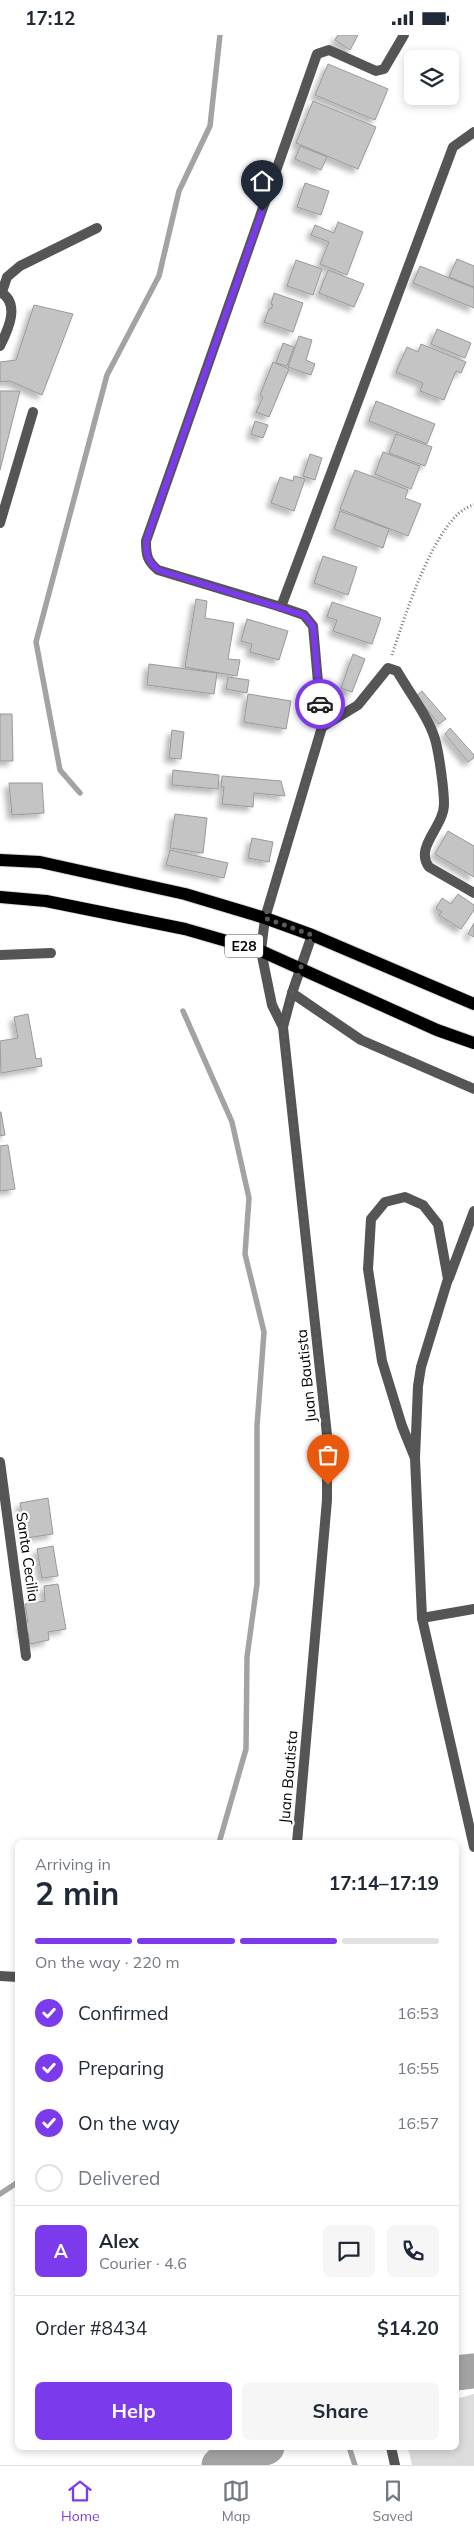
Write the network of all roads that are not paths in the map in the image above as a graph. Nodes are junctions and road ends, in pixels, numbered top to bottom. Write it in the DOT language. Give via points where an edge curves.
graph roads {
  1 [pos="404,35"];
  2 [pos="474,132"];
  3 [pos="97,228"];
  4 [pos="1,292"];
  5 [pos="0,346"];
  6 [pos="32,412"];
  7 [pos="0,523"];
  8 [pos="281,607"];
  9 [pos="322,727"];
  10 [pos="0,860"];
  11 [pos="474,893"];
  12 [pos="0,897"];
  13 [pos="265,918"];
  14 [pos="312,935"];
  15 [pos="261,951"];
  16 [pos="50,953"];
  17 [pos="0,955"];
  18 [pos="301,969"];
  19 [pos="292,993"];
  20 [pos="474,1004"];
  21 [pos="283,1027"];
  22 [pos="474,1043"];
  23 [pos="474,1089"];
  24 [pos="474,1211"];
  25 [pos="448,1279"];
  26 [pos="415,1458"];
  27 [pos="0,1462"];
  28 [pos="474,1609"];
  29 [pos="422,1618"];
  30 [pos="26,1656"];
  31 [pos="297,1840"];
  32 [pos="474,1847"];
  33 [pos="0,1975"];
  34 [pos="15,1977"];
  35 [pos="392,2450"];
  36 [pos="396,2465"];
  1 -- 8 [label="street" via="384,69 376,71 329,50 317,54 146,541 146,555 158,570"];
  2 -- 8 [label="street" via="453,147"];
  3 -- 4 [label="street" via="20,266 7,277"];
  4 -- 5 [label="street" via="9,300 12,322"];
  6 -- 7 [label="street"];
  8 -- 9 [label="street" via="304,615 313,626"];
  9 -- 11 [label="street" via="358,705 388,668 397,671 435,739 444,805 441,821 423,852 424,861"];
  9 -- 13 [label="street, Juan Bautista"];
  10 -- 13 [label="main road, E28" via="40,863 185,894"];
  12 -- 15 [label="main road, E28" via="46,901 185,929"];
  13 -- 14 [label="main road, E28"];
  13 -- 15 [label="street, Juan Bautista"];
  14 -- 18 [label="street, Juan Bautista"];
  14 -- 20 [label="main road, E28"];
  15 -- 18 [label="main road, E28"];
  15 -- 21 [label="street, Juan Bautista" via="272,1005"];
  16 -- 17 [label="street"];
  18 -- 19 [label="street, Juan Bautista"];
  18 -- 22 [label="main road, E28" via="437,1030"];
  19 -- 21 [label="street, Juan Bautista"];
  19 -- 23 [label="street" via="361,1040"];
  21 -- 31 [label="street, Juan Bautista" via="329,1471"];
  24 -- 25 [label="street"];
  25 -- 26 [label="street" via="421,1367"];
  25 -- 26 [label="street" via="438,1224 424,1205 405,1197 385,1202 371,1219 368,1269 382,1361"];
  26 -- 29 [label="street"];
  27 -- 30 [label="street, Santa Cecilia"];
  28 -- 29 [label="street"];
  29 -- 32 [label="street"];
  33 -- 34 [label="street"];
  35 -- 36 [label="street"];
}
